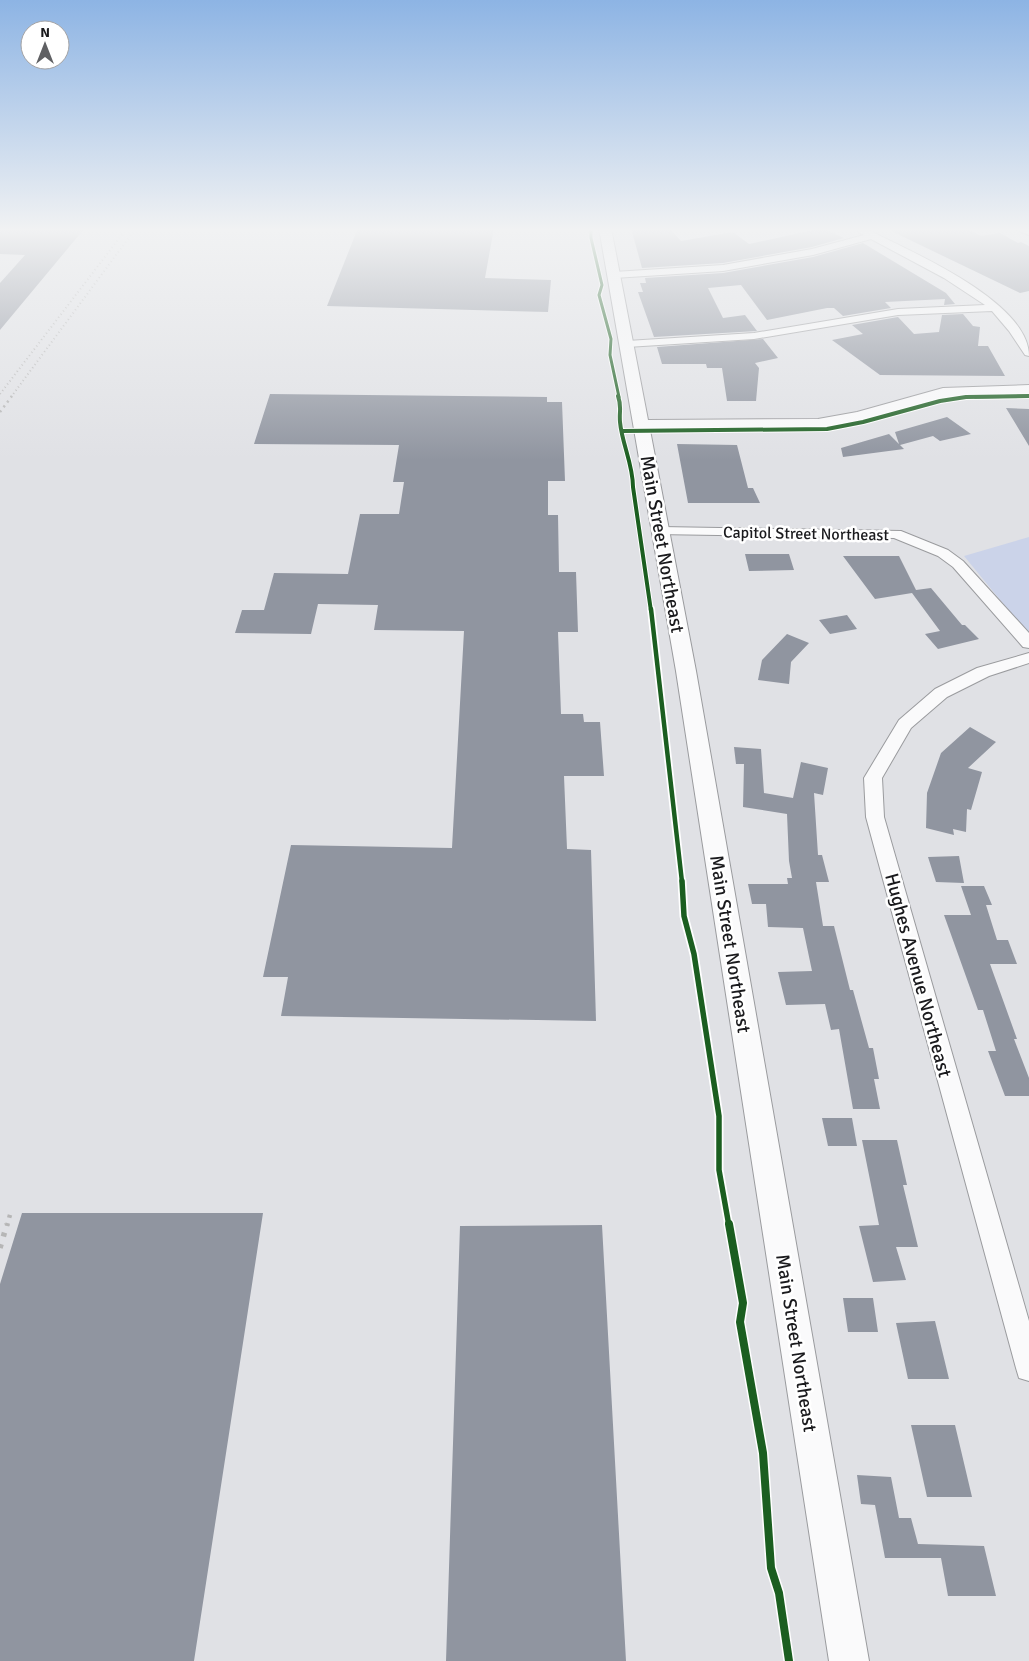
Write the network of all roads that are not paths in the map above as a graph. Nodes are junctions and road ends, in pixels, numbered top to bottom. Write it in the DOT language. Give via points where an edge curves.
graph roads {
  1 [pos="620,306"];
  2 [pos="992,306"];
  3 [pos="995,308"];
  4 [pos="627,344"];
  5 [pos="1029,353"];
  6 [pos="1029,390"];
  7 [pos="642,425"];
  8 [pos="661,531"];
  9 [pos="1029,643"];
  10 [pos="1029,658"];
  11 [pos="1029,1368"];
  12 [pos="848,1661"];
  1 -- 4 [label="street, Main Street Northeast"];
  2 -- 3 [label="street"];
  3 -- 4 [label="street" via="898,312 754,336"];
  3 -- 5 [label="street"];
  4 -- 7 [label="street, Main Street Northeast"];
  6 -- 7 [label="street" via="943,393 818,424"];
  7 -- 8 [label="street, Main Street Northeast"];
  8 -- 9 [label="street, Capitol Street Northeast" via="896,534 943,553 958,564"];
  8 -- 12 [label="street, Main Street Northeast"];
  10 -- 11 [label="street, Hughes Avenue Northeast" via="983,672 941,693 905,724 873,778 875,817"];
}
